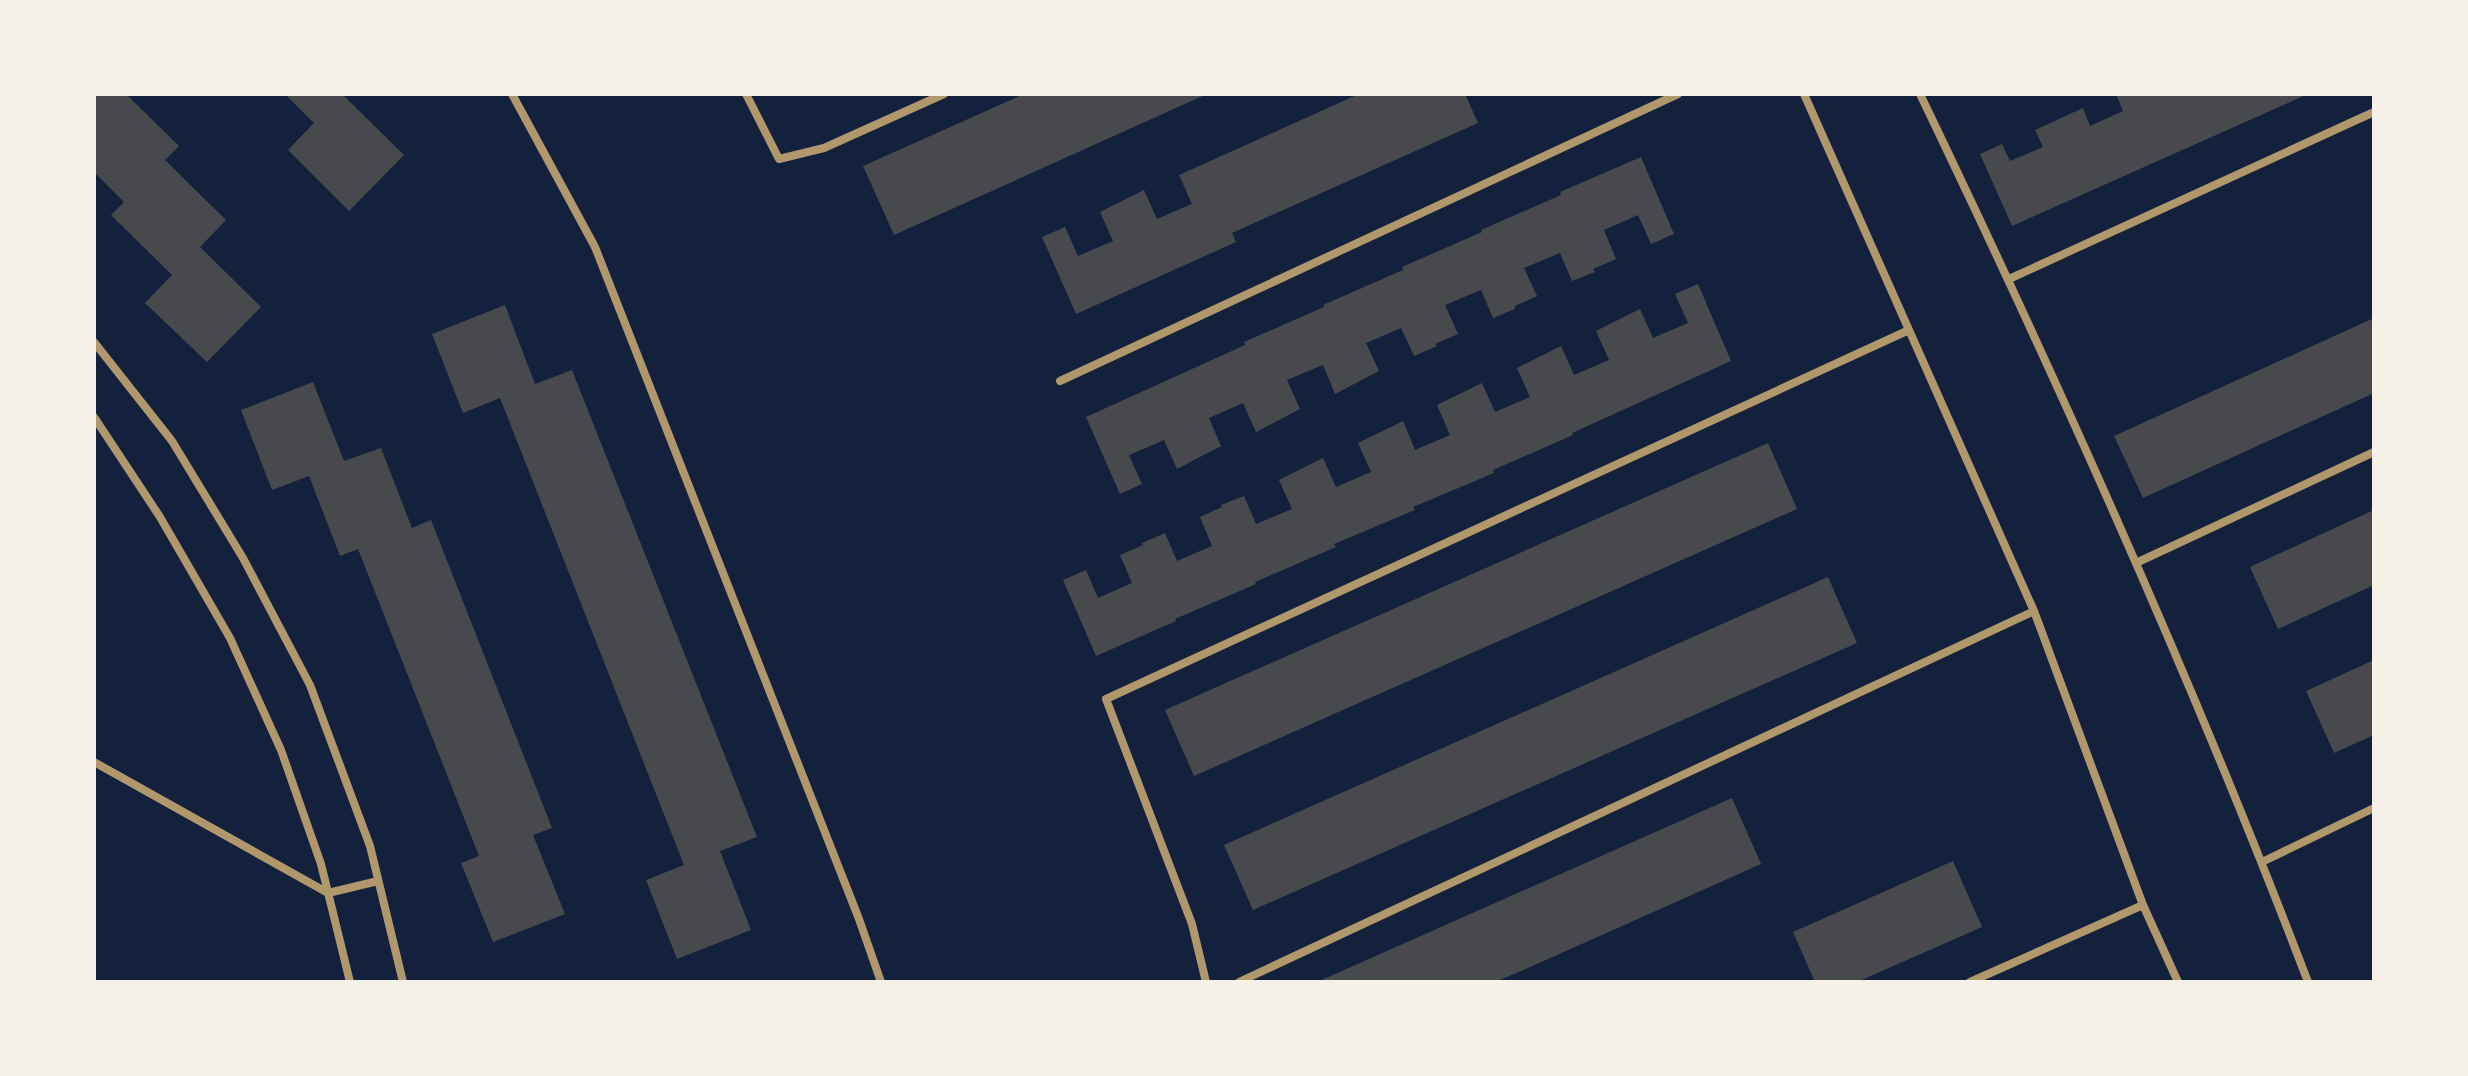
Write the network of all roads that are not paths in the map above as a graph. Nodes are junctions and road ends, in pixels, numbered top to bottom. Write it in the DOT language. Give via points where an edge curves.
graph roads {
  1 [pos="512,94"];
  2 [pos="746,94"];
  3 [pos="944,94"];
  4 [pos="1678,94"];
  5 [pos="1804,94"];
  6 [pos="1920,94"];
  7 [pos="2374,112"];
  8 [pos="2009,279"];
  9 [pos="1909,330"];
  10 [pos="94,342"];
  11 [pos="1060,381"];
  12 [pos="94,417"];
  13 [pos="2374,452"];
  14 [pos="2136,563"];
  15 [pos="2034,611"];
  16 [pos="94,762"];
  17 [pos="2374,808"];
  18 [pos="2262,862"];
  19 [pos="378,881"];
  20 [pos="328,893"];
  21 [pos="2143,905"];
  22 [pos="350,982"];
  23 [pos="403,982"];
  24 [pos="881,982"];
  25 [pos="1206,982"];
  26 [pos="1239,982"];
  27 [pos="1970,982"];
  28 [pos="2178,982"];
  29 [pos="2308,982"];
  1 -- 24 [label="street" via="595,247"];
  2 -- 3 [label="street" via="779,159 824,148"];
  4 -- 11 [label="street"];
  5 -- 9 [label="street"];
  6 -- 8 [label="street"];
  7 -- 8 [label="street"];
  8 -- 14 [label="street"];
  9 -- 15 [label="street"];
  9 -- 25 [label="street" via="1106,699 1192,924"];
  10 -- 19 [label="street" via="172,441 243,558 310,685"];
  12 -- 20 [label="street" via="230,638 281,750"];
  13 -- 14 [label="street"];
  14 -- 18 [label="street"];
  15 -- 21 [label="street"];
  15 -- 26 [label="street"];
  16 -- 20 [label="street"];
  17 -- 18 [label="street"];
  18 -- 29 [label="street"];
  19 -- 20 [label="street"];
  19 -- 23 [label="street"];
  20 -- 22 [label="street"];
  21 -- 27 [label="street"];
  21 -- 28 [label="street"];
}
